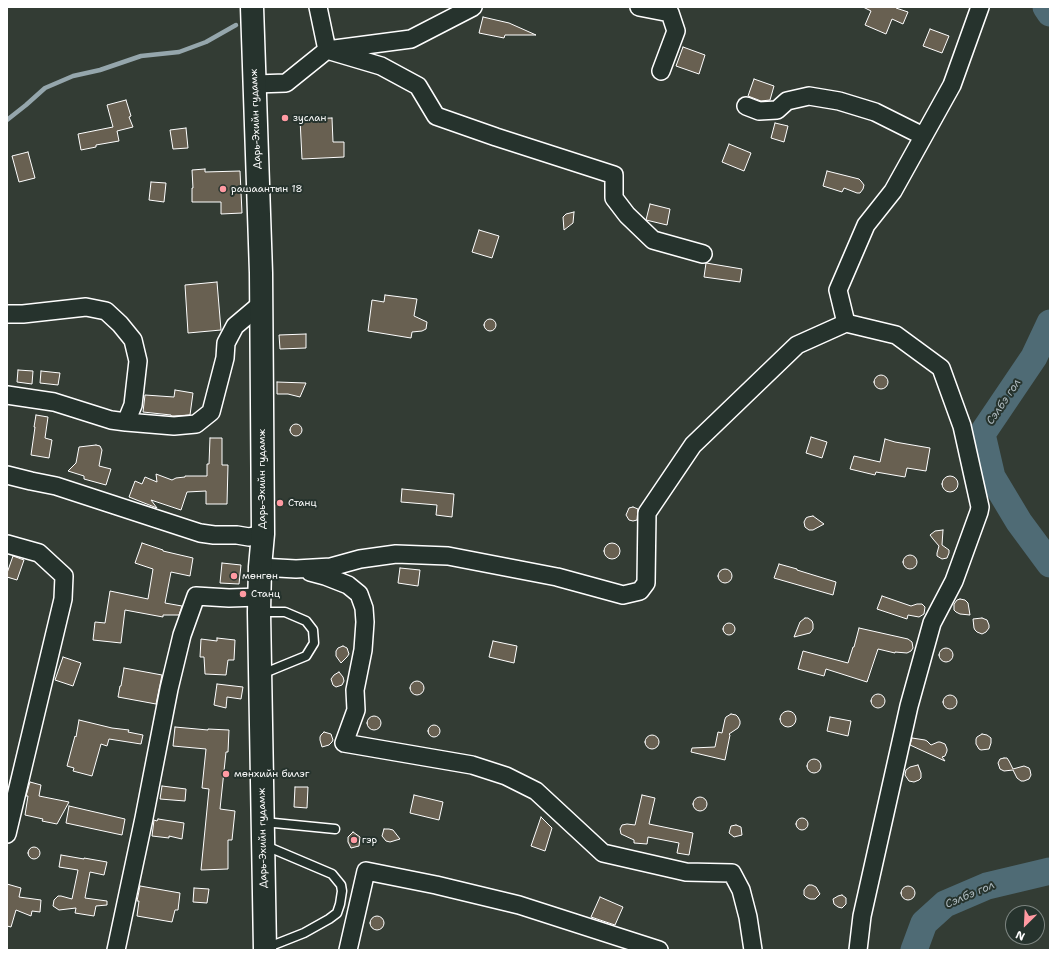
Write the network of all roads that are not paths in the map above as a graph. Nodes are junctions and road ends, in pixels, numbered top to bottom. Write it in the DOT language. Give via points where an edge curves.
graph roads {
  1 [pos="252,7"];
  2 [pos="318,7"];
  3 [pos="473,7"];
  4 [pos="639,7"];
  5 [pos="980,7"];
  6 [pos="327,50"];
  7 [pos="661,71"];
  8 [pos="255,84"];
  9 [pos="746,106"];
  10 [pos="923,136"];
  11 [pos="703,254"];
  12 [pos="261,304"];
  13 [pos="7,314"];
  14 [pos="846,323"];
  15 [pos="7,394"];
  16 [pos="126,422"];
  17 [pos="7,475"];
  18 [pos="263,534"];
  19 [pos="7,544"];
  20 [pos="260,566"];
  21 [pos="296,569"];
  22 [pos="260,604"];
  23 [pos="261,675"];
  24 [pos="263,822"];
  25 [pos="335,829"];
  26 [pos="7,834"];
  27 [pos="262,845"];
  28 [pos="265,949"];
  29 [pos="116,950"];
  30 [pos="348,950"];
  31 [pos="659,950"];
  32 [pos="753,950"];
  33 [pos="858,950"];
  1 -- 8 [label="main road, Дарь-Эхийн гудамж"];
  2 -- 6 [label="street"];
  3 -- 6 [label="street" via="411,38"];
  4 -- 7 [label="street" via="670,13 676,31"];
  5 -- 10 [label="street" via="952,85"];
  6 -- 8 [label="street" via="286,83"];
  6 -- 11 [label="street" via="381,66 418,86 436,116 614,175 614,198 627,215 653,240"];
  8 -- 12 [label="main road, Дарь-Эхийн гудамж"];
  9 -- 10 [label="street" via="759,111 777,110 787,101 809,96 839,101 876,112"];
  10 -- 14 [label="street" via="893,192 866,225 838,290"];
  12 -- 16 [label="street" via="235,326 226,343 225,358 211,412 196,424 174,426"];
  12 -- 18 [label="main road, Дарь-Эхийн гудамж"];
  13 -- 16 [label="street" via="86,307 106,311 133,340 138,361 133,405"];
  14 -- 21 [label="street" via="797,345 693,445 647,513 646,583 640,591 623,595 556,576 448,556 396,554 360,559 331,567"];
  14 -- 33 [label="street" via="896,335 941,368 962,426 980,508 954,581 932,623 909,706 862,916"];
  15 -- 16 [label="street" via="54,402 111,420"];
  17 -- 18 [label="street" via="63,488 200,533 249,537"];
  18 -- 20 [label="main road, Дарь-Эхийн гудамж"];
  19 -- 26 [label="street" via="40,553 64,576 62,599"];
  20 -- 21 [label="street"];
  20 -- 22 [label="main road, Дарь-Эхийн гудамж"];
  21 -- 32 [label="street" via="348,585 359,594 364,608 363,650 355,690 356,710 344,742 472,765 506,776 536,791 603,853 686,872 732,873 745,903"];
  22 -- 23 [label="main road, Дарь-Эхийн гудамж"];
  22 -- 23 [label="lane" via="306,621 313,630 314,642 306,656"];
  22 -- 29 [label="street" via="229,598 196,596 182,635 169,689"];
  23 -- 24 [label="main road, Дарь-Эхийн гудамж"];
  24 -- 25 [label="lane"];
  24 -- 27 [label="main road, Дарь-Эхийн гудамж"];
  27 -- 28 [label="main road, Дарь-Эхийн гудамж"];
  27 -- 28 [label="lane" via="332,874 341,885 342,892 337,913 329,919 304,933"];
  30 -- 31 [label="street" via="366,871 519,905"];
}
